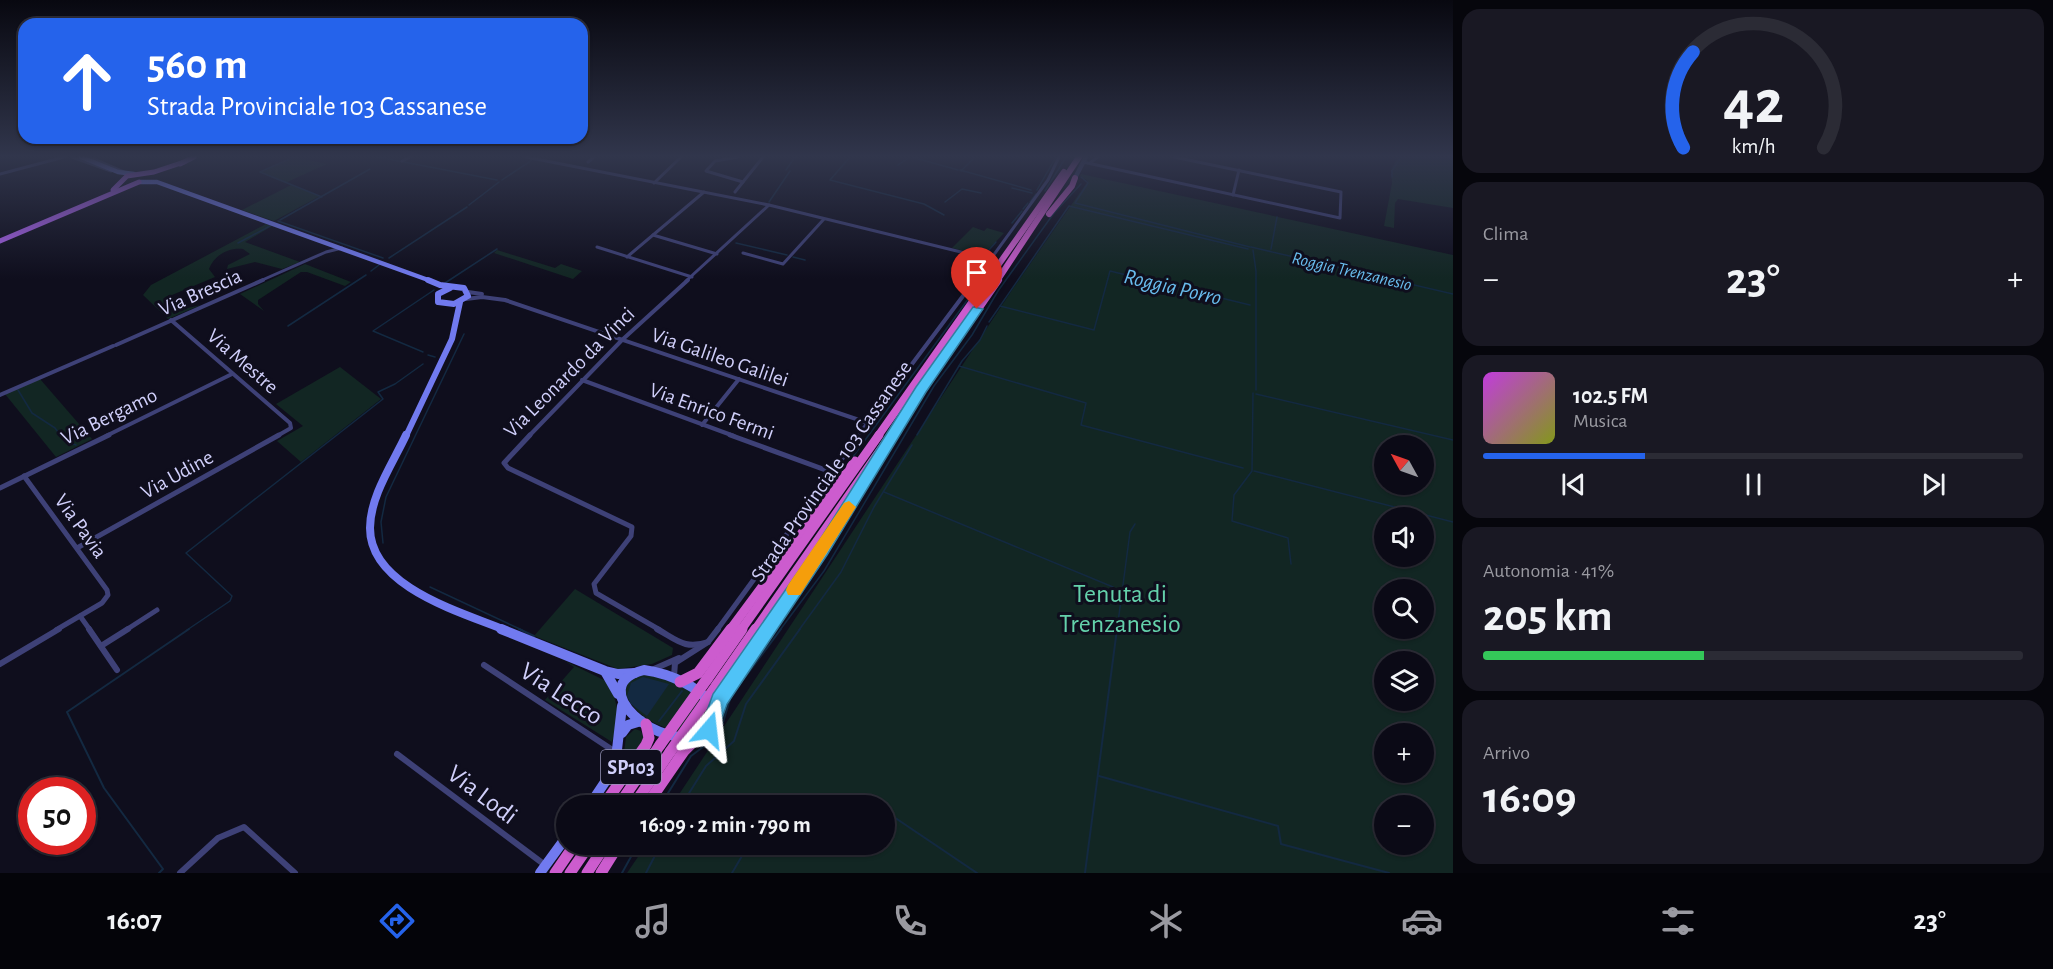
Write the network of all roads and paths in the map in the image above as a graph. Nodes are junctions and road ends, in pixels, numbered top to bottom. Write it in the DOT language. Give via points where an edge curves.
graph roads {
  1 [pos="98,198"];
  2 [pos="102,198"];
  3 [pos="203,198"];
  4 [pos="697,198"];
  5 [pos="733,198"];
  6 [pos="1035,198"];
  7 [pos="1045,198"];
  8 [pos="1055,198"];
  9 [pos="1062,198"];
  10 [pos="1246,198"];
  11 [pos="1341,198"];
  12 [pos="84,205"];
  13 [pos="769,205"];
  14 [pos="824,219"];
  15 [pos="1032,231"];
  16 [pos="653,235"];
  17 [pos="0,241"];
  18 [pos="328,243"];
  19 [pos="1001,245"];
  20 [pos="597,247"];
  21 [pos="345,248"];
  22 [pos="327,252"];
  23 [pos="743,253"];
  24 [pos="965,253"];
  25 [pos="978,253"];
  26 [pos="986,253"];
  27 [pos="717,254"];
  28 [pos="627,256"];
  29 [pos="993,256"];
  30 [pos="974,258"];
  31 [pos="980,262"];
  32 [pos="988,263"];
  33 [pos="982,270"];
  34 [pos="692,277"];
  35 [pos="427,280"];
  36 [pos="450,288"];
  37 [pos="468,292"];
  38 [pos="439,293"];
  39 [pos="494,298"];
  40 [pos="463,301"];
  41 [pos="446,305"];
  42 [pos="171,320"];
  43 [pos="457,323"];
  44 [pos="622,340"];
  45 [pos="232,374"];
  46 [pos="739,379"];
  47 [pos="582,380"];
  48 [pos="921,390"];
  49 [pos="0,395"];
  50 [pos="908,395"];
  51 [pos="868,423"];
  52 [pos="702,425"];
  53 [pos="291,427"];
  54 [pos="831,472"];
  55 [pos="24,476"];
  56 [pos="0,488"];
  57 [pos="77,548"];
  58 [pos="158,610"];
  59 [pos="80,616"];
  60 [pos="708,642"];
  61 [pos="685,645"];
  62 [pos="101,646"];
  63 [pos="689,655"];
  64 [pos="0,664"];
  65 [pos="484,665"];
  66 [pos="117,670"];
  67 [pos="604,671"];
  68 [pos="650,671"];
  69 [pos="635,673"];
  70 [pos="677,680"];
  71 [pos="712,682"];
  72 [pos="621,701"];
  73 [pos="714,711"];
  74 [pos="643,722"];
  75 [pos="620,738"];
  76 [pos="696,739"];
  77 [pos="665,748"];
  78 [pos="397,754"];
  79 [pos="618,754"];
  80 [pos="597,795"];
  81 [pos="611,795"];
  82 [pos="627,795"];
  83 [pos="639,795"];
  84 [pos="654,795"];
  85 [pos="556,855"];
  86 [pos="563,855"];
  87 [pos="582,855"];
  88 [pos="599,855"];
  89 [pos="613,855"];
  90 [pos="547,870"];
  91 [pos="180,873"];
  92 [pos="295,873"];
  93 [pos="570,873"];
  94 [pos="587,873"];
  95 [pos="601,873"];
  1 -- 12 [label="main road"];
  2 -- 12 [label="main road"];
  3 -- 18 [label="main road"];
  4 -- 16 [label="street"];
  5 -- 13 [label="street"];
  6 -- 19 [label="street"];
  7 -- 50 [label="highway, Strada Provinciale 103 Cassanese / SP103"];
  8 -- 15 [label="highway, Strada Provinciale 103 Cassanese / SP103"];
  9 -- 15 [label="highway, SP103"];
  10 -- 11 [label="street" via="1340,218"];
  12 -- 17 [label="main road"];
  13 -- 14 [label="street"];
  13 -- 27 [label="street, Via Leonardo da Vinci"];
  14 -- 23 [label="street" via="783,264"];
  14 -- 24 [label="street"];
  15 -- 48 [label="highway, Strada Provinciale 103 Cassanese / SP103"];
  16 -- 27 [label="street"];
  16 -- 28 [label="street"];
  18 -- 21 [label="main road"];
  18 -- 22 [label="street" via="331,247"];
  19 -- 26 [label="street"];
  19 -- 29 [label="street"];
  20 -- 28 [label="street"];
  21 -- 22 [label="street, Via Brescia"];
  21 -- 35 [label="main road"];
  22 -- 42 [label="street, Via Brescia"];
  24 -- 25 [label="street"];
  24 -- 30 [label="street"];
  25 -- 26 [label="street"];
  25 -- 30 [label="street"];
  26 -- 29 [label="street"];
  27 -- 34 [label="street, Via Leonardo da Vinci"];
  28 -- 34 [label="street"];
  29 -- 32 [label="street" via="994,260"];
  30 -- 31 [label="street"];
  31 -- 32 [label="street"];
  31 -- 33 [label="street"];
  32 -- 33 [label="street"];
  33 -- 51 [label="street"];
  34 -- 44 [label="street, Via Leonardo da Vinci"];
  35 -- 36 [label="main road"];
  35 -- 38 [label="main road"];
  36 -- 37 [label="main road"];
  36 -- 38 [label="main road"];
  37 -- 39 [label="street, Via Galileo Galilei"];
  37 -- 40 [label="main road"];
  38 -- 41 [label="main road" via="437,300"];
  39 -- 40 [label="street, Via Galileo Galilei"];
  39 -- 44 [label="street, Via Galileo Galilei"];
  40 -- 41 [label="main road"];
  40 -- 43 [label="main road"];
  41 -- 43 [label="main road"];
  42 -- 45 [label="street, Via Mestre"];
  42 -- 49 [label="street, Via Brescia"];
  43 -- 67 [label="main road" via="376,496 370,526 374,553 386,569 426,598"];
  44 -- 46 [label="street, Via Galileo Galilei"];
  44 -- 47 [label="street, Via Leonardo da Vinci"];
  45 -- 53 [label="street, Via Mestre"];
  45 -- 55 [label="street, Via Bergamo"];
  46 -- 51 [label="street, Via Galileo Galilei"];
  46 -- 52 [label="street"];
  47 -- 52 [label="street, Via Enrico Fermi"];
  47 -- 61 [label="street, Via Leonardo da Vinci" via="506,459 505,465 631,526 631,536 593,589"];
  48 -- 71 [label="highway, Strada Provinciale 103 Cassanese / SP103"];
  48 -- 73 [label="highway, SP103" via="828,540"];
  50 -- 70 [label="highway, SP103" via="698,673 692,679"];
  50 -- 71 [label="highway, Strada Provinciale 103 Cassanese / SP103"];
  51 -- 54 [label="street"];
  52 -- 54 [label="street, Via Enrico Fermi"];
  53 -- 57 [label="street, Via Udine"];
  54 -- 60 [label="street"];
  55 -- 56 [label="street, Via Bergamo"];
  55 -- 57 [label="street, Via Pavia"];
  57 -- 59 [label="street, Via Pavia" via="108,596"];
  58 -- 62 [label="street"];
  59 -- 62 [label="street"];
  59 -- 64 [label="street"];
  60 -- 61 [label="street" via="694,647"];
  60 -- 63 [label="street"];
  61 -- 63 [label="street"];
  62 -- 66 [label="street"];
  63 -- 68 [label="street"];
  63 -- 70 [label="street" via="674,665"];
  65 -- 79 [label="street, Via Lecco"];
  67 -- 69 [label="main road"];
  67 -- 72 [label="main road" via="614,682"];
  68 -- 69 [label="main road"];
  68 -- 70 [label="main road"];
  69 -- 72 [label="main road" via="623,682"];
  70 -- 73 [label="main road" via="706,698"];
  71 -- 77 [label="highway, Strada Provinciale 103 Cassanese / SP103, bridge"];
  72 -- 74 [label="main road"];
  72 -- 75 [label="main road"];
  73 -- 76 [label="main road" via="711,728"];
  74 -- 75 [label="main road" via="626,726"];
  74 -- 76 [label="main road" via="679,739"];
  74 -- 81 [label="highway, SP103" via="649,738 646,745"];
  75 -- 79 [label="main road"];
  76 -- 84 [label="highway, SP103"];
  77 -- 82 [label="highway, Strada Provinciale 103 Cassanese / SP103"];
  77 -- 83 [label="highway, Strada Provinciale 103 Cassanese / SP103"];
  78 -- 90 [label="street, Via Lodi"];
  79 -- 80 [label="main road" via="610,777"];
  85 -- 90 [label="main road"];
  86 -- 90 [label="highway"];
  87 -- 93 [label="highway"];
  88 -- 94 [label="highway"];
  89 -- 95 [label="highway"];
  91 -- 92 [label="street" via="227,831 244,827"];
}
